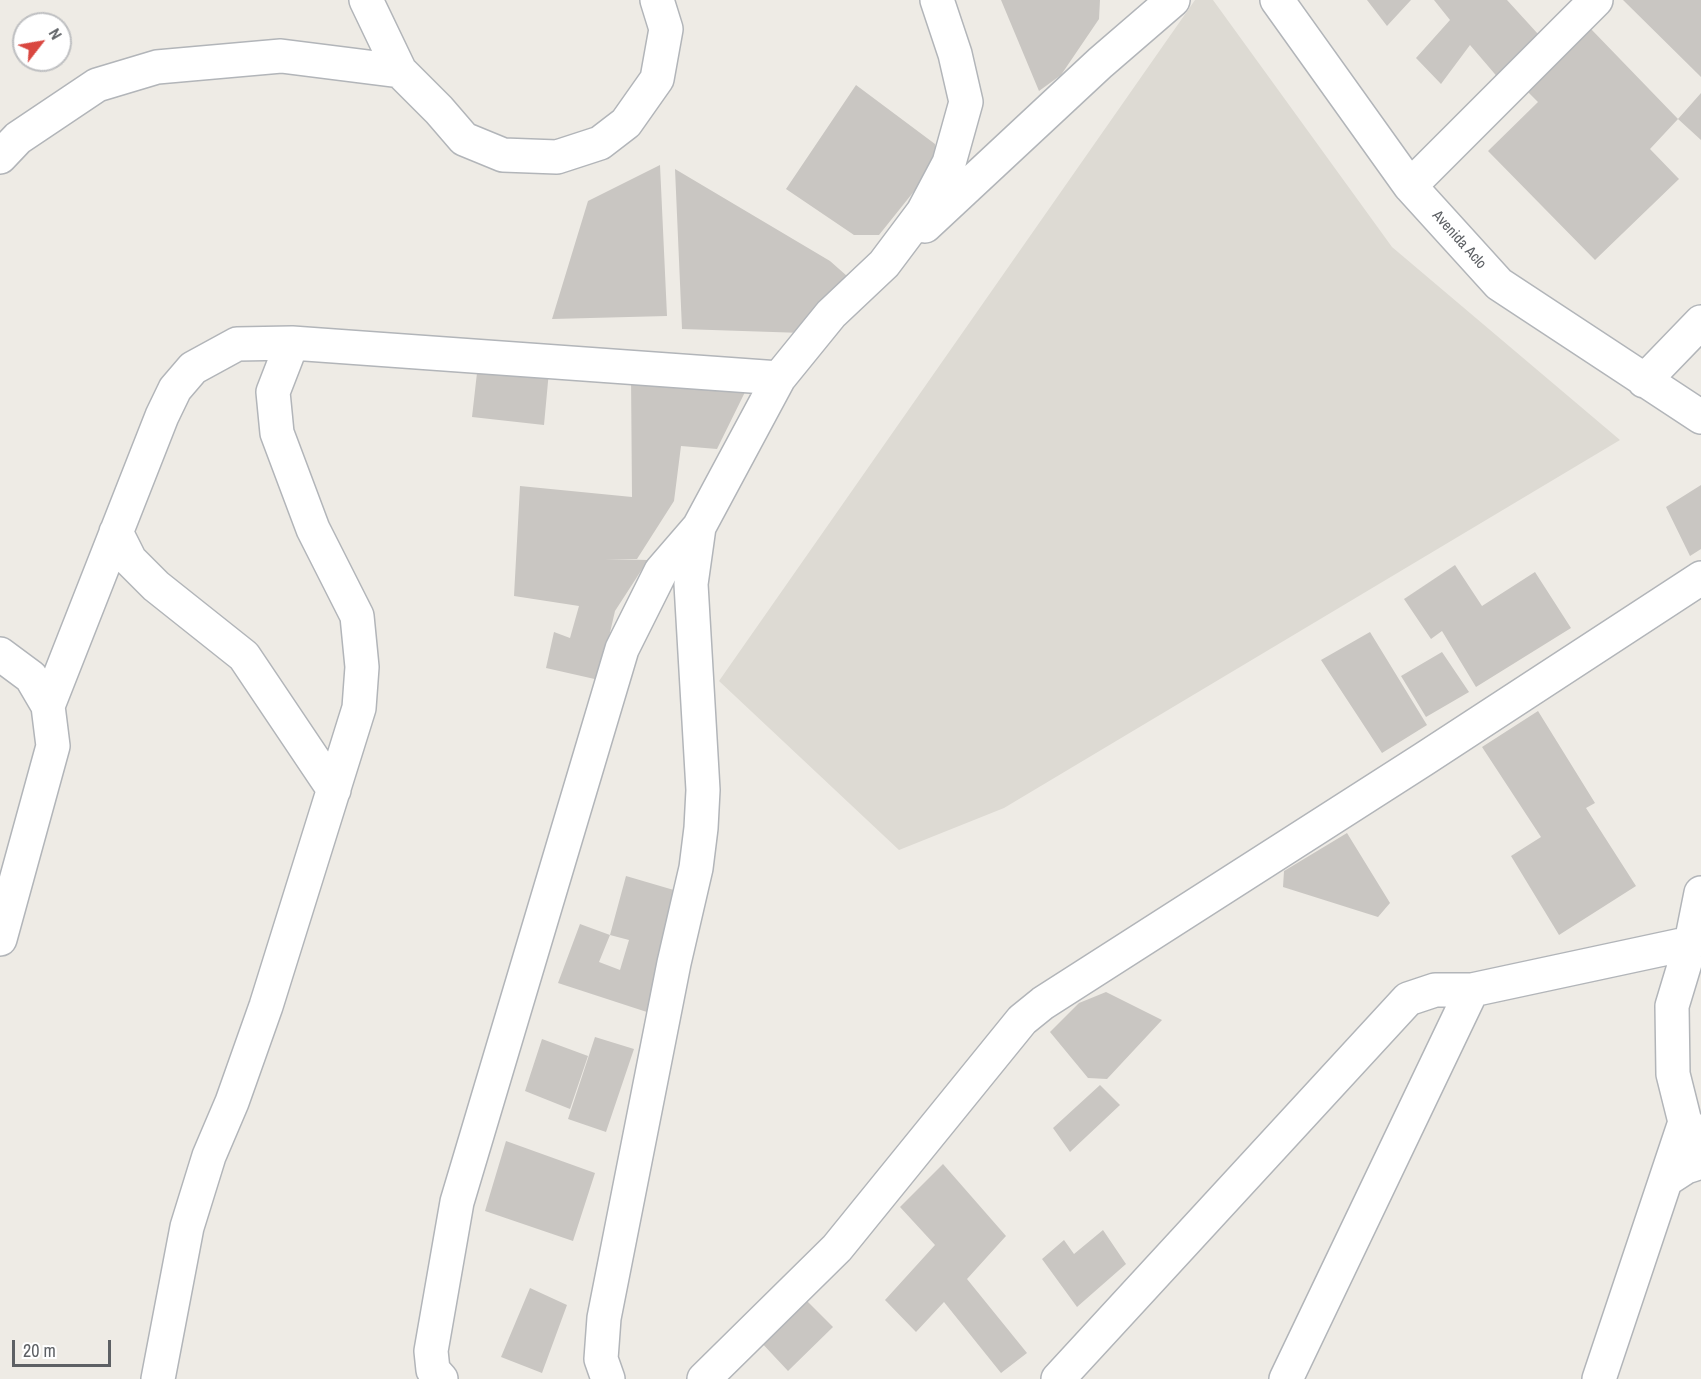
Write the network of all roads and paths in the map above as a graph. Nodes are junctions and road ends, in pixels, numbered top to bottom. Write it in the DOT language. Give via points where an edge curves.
graph roads {
  1 [pos="366,0"];
  2 [pos="657,0"];
  3 [pos="937,0"];
  4 [pos="1173,0"];
  5 [pos="1277,0"];
  6 [pos="1596,0"];
  7 [pos="400,71"];
  8 [pos="0,157"];
  9 [pos="1410,186"];
  10 [pos="884,264"];
  11 [pos="1701,322"];
  12 [pos="292,343"];
  13 [pos="778,378"];
  14 [pos="1644,381"];
  15 [pos="1701,417"];
  16 [pos="699,527"];
  17 [pos="116,532"];
  18 [pos="1701,578"];
  19 [pos="0,654"];
  20 [pos="48,706"];
  21 [pos="334,790"];
  22 [pos="1701,893"];
  23 [pos="0,939"];
  24 [pos="1691,943"];
  25 [pos="1472,990"];
  26 [pos="1693,1130"];
  27 [pos="1701,1162"];
  28 [pos="1666,1180"];
  29 [pos="158,1379"];
  30 [pos="441,1379"];
  31 [pos="608,1379"];
  32 [pos="704,1379"];
  33 [pos="1058,1379"];
  34 [pos="1286,1379"];
  35 [pos="1599,1379"];
  1 -- 7 [label="street"];
  2 -- 7 [label="street" via="666,29 657,79 626,123 600,143 557,157 503,155 464,139"];
  3 -- 10 [label="street" via="956,54 966,102 949,163 923,212"];
  4 -- 10 [label="street"];
  5 -- 9 [label="street, Avenida Aclo"];
  6 -- 9 [label="street"];
  7 -- 8 [label="street" via="281,56 157,67 97,85 18,138"];
  9 -- 14 [label="street, Avenida Aclo" via="1499,284"];
  10 -- 13 [label="street" via="831,314"];
  11 -- 14 [label="street"];
  12 -- 13 [label="street"];
  12 -- 17 [label="street" via="237,344 193,368 175,389 162,416"];
  12 -- 21 [label="street" via="273,392 277,433 313,529 357,616 362,667 359,708"];
  13 -- 16 [label="street"];
  14 -- 15 [label="street, Avenida Aclo"];
  16 -- 30 [label="street" via="662,571 622,649 457,1202 431,1351 433,1370"];
  16 -- 31 [label="street" via="691,584 703,790 701,828 604,1318 601,1359"];
  17 -- 20 [label="street"];
  17 -- 21 [label="street" via="130,560 156,586 244,656"];
  18 -- 32 [label="street" via="1043,1003 1022,1020 837,1248"];
  19 -- 20 [label="street" via="31,677"];
  20 -- 23 [label="street" via="53,746"];
  21 -- 29 [label="street" via="266,1006 209,1156 187,1227"];
  22 -- 24 [label="street"];
  24 -- 25 [label="street"];
  24 -- 26 [label="street" via="1672,1006 1673,1074"];
  25 -- 33 [label="street" via="1435,990 1408,999"];
  25 -- 34 [label="street"];
  26 -- 28 [label="street"];
  27 -- 28 [label="street"];
  28 -- 35 [label="street"];
}
